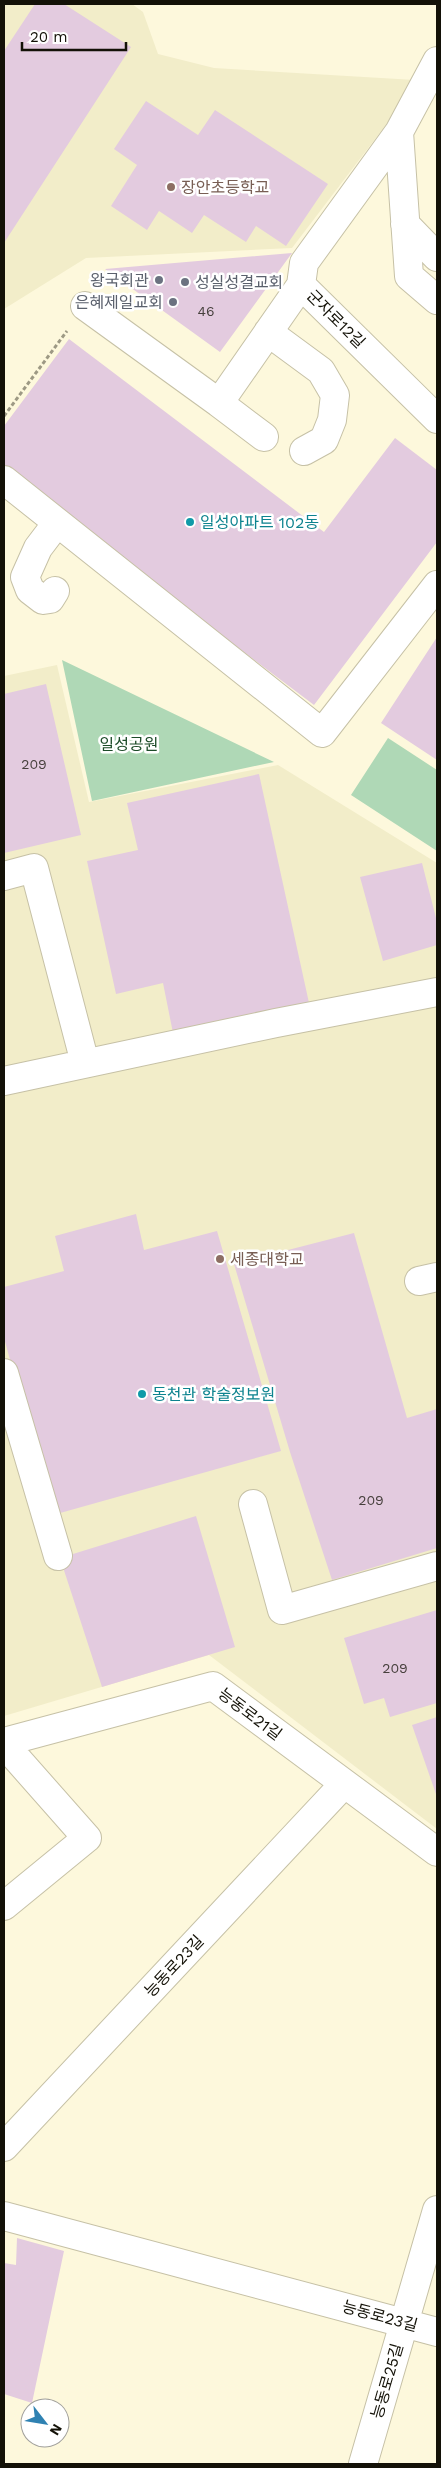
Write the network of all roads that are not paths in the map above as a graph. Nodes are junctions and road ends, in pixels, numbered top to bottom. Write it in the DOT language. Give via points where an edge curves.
graph roads {
  1 [pos="437,61"];
  2 [pos="400,132"];
  3 [pos="405,224"];
  4 [pos="437,257"];
  5 [pos="301,285"];
  6 [pos="437,300"];
  7 [pos="85,306"];
  8 [pos="268,332"];
  9 [pos="219,403"];
  10 [pos="437,419"];
  11 [pos="264,437"];
  12 [pos="304,451"];
  13 [pos="4,480"];
  14 [pos="57,523"];
  15 [pos="437,585"];
  16 [pos="55,591"];
  17 [pos="4,876"];
  18 [pos="437,992"];
  19 [pos="85,1063"];
  20 [pos="5,1076"];
  21 [pos="4,1373"];
  22 [pos="253,1504"];
  23 [pos="58,1556"];
  24 [pos="437,1566"];
  25 [pos="4,1743"];
  26 [pos="344,1784"];
  27 [pos="437,1852"];
  28 [pos="4,1906"];
  29 [pos="4,2147"];
  30 [pos="437,2210"];
  31 [pos="4,2216"];
  32 [pos="404,2322"];
  33 [pos="437,2332"];
  34 [pos="363,2464"];
  1 -- 2 [label="street, 군자로12길"];
  2 -- 3 [label="street"];
  2 -- 5 [label="street, 군자로12길" via="304,263"];
  3 -- 4 [label="street"];
  3 -- 6 [label="street" via="409,276"];
  5 -- 8 [label="street"];
  5 -- 10 [label="street, 군자로12길"];
  7 -- 9 [label="street"];
  8 -- 9 [label="street"];
  8 -- 12 [label="street" via="321,371 335,395 332,420 324,440"];
  9 -- 11 [label="street"];
  13 -- 14 [label="street"];
  14 -- 15 [label="street" via="322,733"];
  14 -- 16 [label="street" via="38,548 25,577 30,590 43,600 50,599"];
  17 -- 19 [label="street" via="34,868"];
  18 -- 19 [label="street"];
  19 -- 20 [label="street"];
  21 -- 23 [label="street"];
  22 -- 24 [label="street" via="282,1610"];
  25 -- 26 [label="street, 능동로21길" via="213,1686"];
  25 -- 28 [label="street, 능동로21길" via="87,1838"];
  26 -- 27 [label="street, 능동로21길"];
  26 -- 29 [label="street, 능동로23길"];
  30 -- 32 [label="street, 능동로25길"];
  31 -- 32 [label="street, 능동로23길"];
  32 -- 33 [label="street, 능동로23길"];
  32 -- 34 [label="street, 능동로25길"];
}
